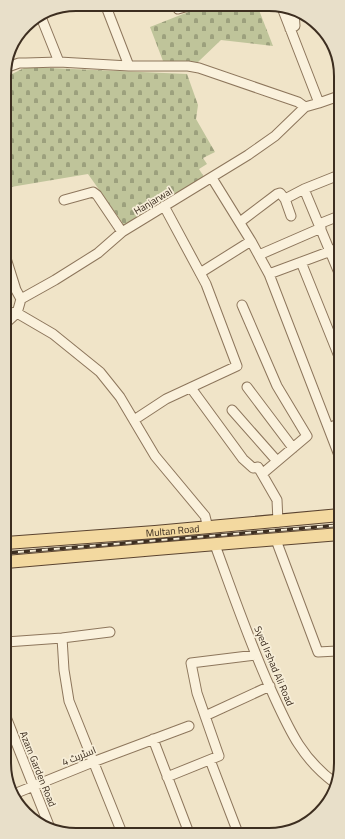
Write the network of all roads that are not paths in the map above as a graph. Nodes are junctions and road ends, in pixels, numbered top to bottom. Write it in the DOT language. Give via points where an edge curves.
graph roads {
  1 [pos="108,11"];
  2 [pos="284,13"];
  3 [pos="294,16"];
  4 [pos="42,20"];
  5 [pos="290,29"];
  6 [pos="59,62"];
  7 [pos="12,65"];
  8 [pos="130,66"];
  9 [pos="334,98"];
  10 [pos="319,103"];
  11 [pos="305,107"];
  12 [pos="334,177"];
  13 [pos="212,178"];
  14 [pos="304,189"];
  15 [pos="285,199"];
  16 [pos="64,200"];
  17 [pos="164,206"];
  18 [pos="291,216"];
  19 [pos="334,219"];
  20 [pos="240,222"];
  21 [pos="320,226"];
  22 [pos="122,232"];
  23 [pos="251,240"];
  24 [pos="334,250"];
  25 [pos="330,251"];
  26 [pos="259,255"];
  27 [pos="334,261"];
  28 [pos="301,262"];
  29 [pos="200,273"];
  30 [pos="11,274"];
  31 [pos="270,274"];
  32 [pos="21,299"];
  33 [pos="242,305"];
  34 [pos="11,312"];
  35 [pos="17,313"];
  36 [pos="11,318"];
  37 [pos="334,344"];
  38 [pos="247,387"];
  39 [pos="191,388"];
  40 [pos="232,410"];
  41 [pos="134,420"];
  42 [pos="334,426"];
  43 [pos="329,428"];
  44 [pos="334,442"];
  45 [pos="292,448"];
  46 [pos="277,462"];
  47 [pos="262,474"];
  48 [pos="334,516"];
  49 [pos="278,522"];
  50 [pos="208,528"];
  51 [pos="155,532"];
  52 [pos="334,535"];
  53 [pos="276,540"];
  54 [pos="11,543"];
  55 [pos="215,544"];
  56 [pos="156,549"];
  57 [pos="11,562"];
  58 [pos="110,632"];
  59 [pos="62,638"];
  60 [pos="11,642"];
  61 [pos="334,651"];
  62 [pos="256,655"];
  63 [pos="270,686"];
  64 [pos="205,716"];
  65 [pos="189,726"];
  66 [pos="11,729"];
  67 [pos="153,739"];
  68 [pos="210,760"];
  69 [pos="92,762"];
  70 [pos="167,777"];
  71 [pos="332,780"];
  72 [pos="34,786"];
  73 [pos="18,792"];
  74 [pos="47,821"];
  75 [pos="120,828"];
  76 [pos="187,828"];
  77 [pos="236,828"];
  1 -- 8 [label="street"];
  2 -- 5 [label="street"];
  3 -- 5 [label="street" via="295,26"];
  4 -- 6 [label="street"];
  5 -- 10 [label="street"];
  6 -- 7 [label="street"];
  6 -- 8 [label="street"];
  8 -- 11 [label="street" via="199,68 298,102"];
  9 -- 10 [label="street, Hanjarwal"];
  10 -- 11 [label="street, Hanjarwal"];
  11 -- 13 [label="street, Hanjarwal" via="275,136"];
  12 -- 14 [label="street"];
  13 -- 17 [label="street, Hanjarwal"];
  13 -- 20 [label="street"];
  14 -- 15 [label="street"];
  14 -- 21 [label="street"];
  15 -- 18 [label="street"];
  15 -- 20 [label="street" via="280,193 277,194"];
  16 -- 22 [label="street" via="93,192"];
  17 -- 22 [label="street, Hanjarwal"];
  17 -- 29 [label="street"];
  19 -- 21 [label="street"];
  20 -- 23 [label="street"];
  21 -- 25 [label="street"];
  21 -- 26 [label="street"];
  22 -- 32 [label="street, Hanjarwal" via="98,253"];
  23 -- 26 [label="street"];
  23 -- 29 [label="street"];
  24 -- 25 [label="street"];
  25 -- 27 [label="street"];
  25 -- 28 [label="street"];
  26 -- 31 [label="street"];
  28 -- 31 [label="street"];
  28 -- 37 [label="street"];
  29 -- 39 [label="street" via="237,366"];
  30 -- 32 [label="street"];
  31 -- 43 [label="street"];
  32 -- 35 [label="street"];
  33 -- 45 [label="street" via="277,386 307,436"];
  34 -- 35 [label="street"];
  35 -- 36 [label="street"];
  35 -- 41 [label="street" via="53,334 100,372"];
  38 -- 45 [label="street"];
  39 -- 41 [label="street" via="166,399"];
  39 -- 47 [label="street" via="243,459 253,468 258,467"];
  40 -- 46 [label="street"];
  41 -- 50 [label="street" via="155,456 205,516"];
  42 -- 43 [label="street"];
  43 -- 44 [label="street"];
  45 -- 46 [label="street"];
  46 -- 47 [label="street"];
  47 -- 49 [label="street" via="277,500"];
  48 -- 49 [label="main road, Multan Road"];
  49 -- 50 [label="main road, Multan Road"];
  50 -- 51 [label="main road, Multan Road"];
  51 -- 54 [label="main road, Multan Road"];
  51 -- 56 [label="main road"];
  52 -- 53 [label="main road, Multan Road"];
  53 -- 55 [label="main road, Multan Road"];
  53 -- 61 [label="street" via="318,652"];
  55 -- 56 [label="main road, Multan Road"];
  55 -- 62 [label="street, Syed Irshad Ali Road"];
  56 -- 57 [label="main road, Multan Road"];
  58 -- 59 [label="street"];
  59 -- 60 [label="street"];
  59 -- 69 [label="street" via="69,701"];
  62 -- 63 [label="street, Syed Irshad Ali Road"];
  62 -- 64 [label="street" via="191,663"];
  63 -- 64 [label="street"];
  63 -- 71 [label="street, Syed Irshad Ali Road" via="293,736 315,767"];
  64 -- 68 [label="street" via="219,756"];
  65 -- 67 [label="street, اسٹریٹ 4"];
  66 -- 72 [label="street, Azam Garden Road"];
  67 -- 69 [label="street, اسٹریٹ 4"];
  67 -- 70 [label="street"];
  68 -- 70 [label="street"];
  68 -- 77 [label="street"];
  69 -- 72 [label="street, اسٹریٹ 4"];
  69 -- 75 [label="street"];
  70 -- 76 [label="street"];
  72 -- 73 [label="street, اسٹریٹ 4"];
  72 -- 74 [label="street, Azam Garden Road"];
}
